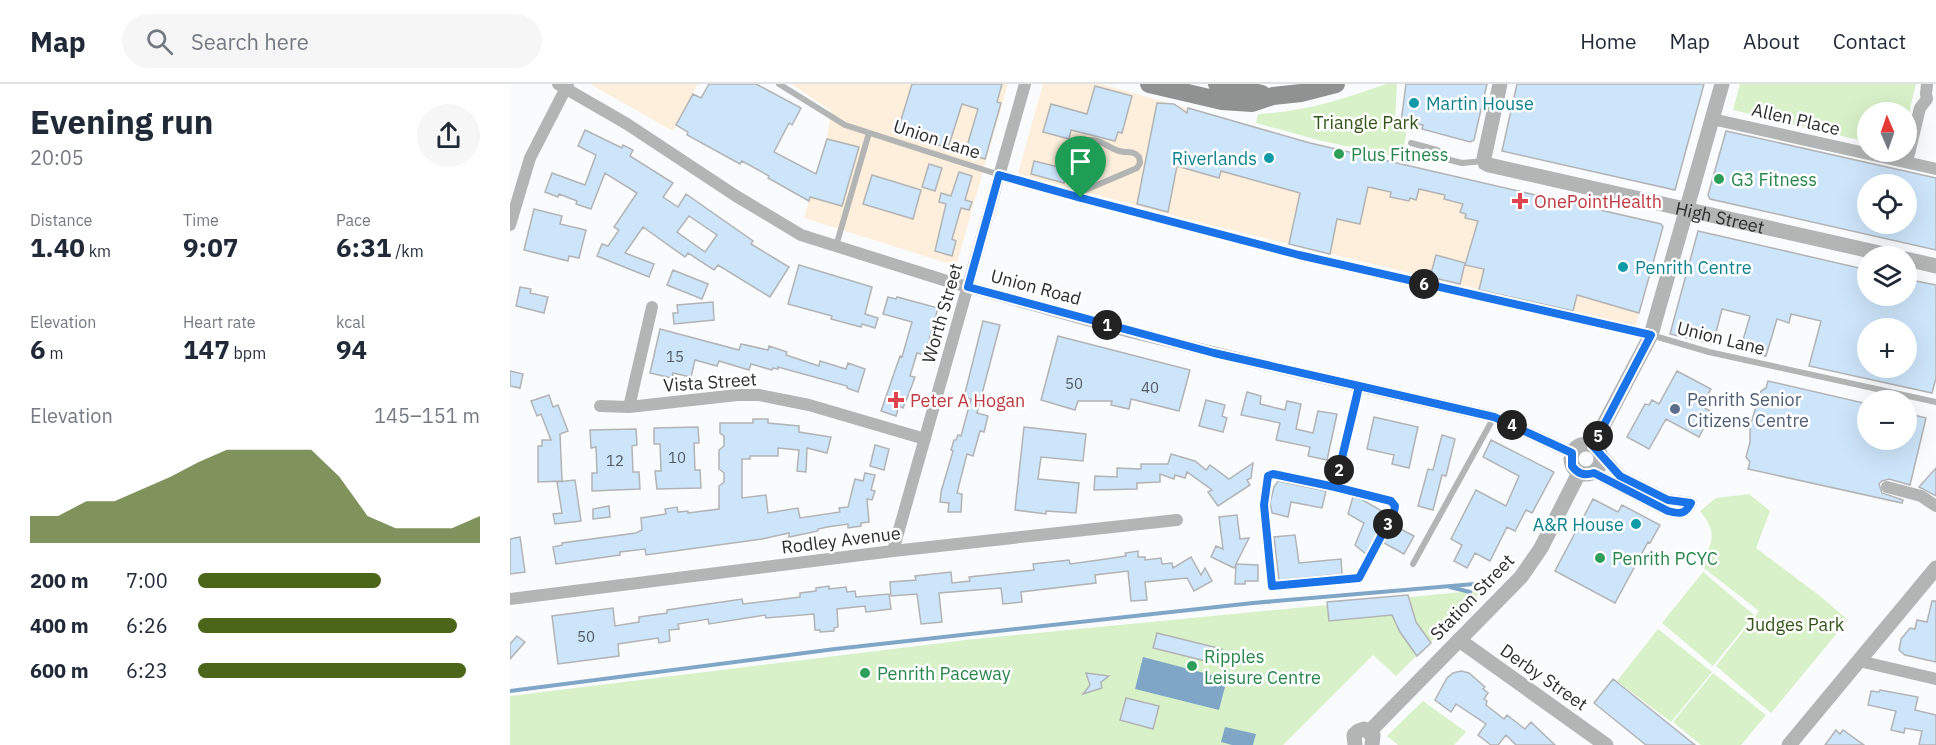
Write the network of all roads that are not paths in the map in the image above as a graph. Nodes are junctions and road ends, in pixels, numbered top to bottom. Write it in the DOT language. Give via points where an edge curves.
graph roads {
  1 [pos="779,84"];
  2 [pos="1025,84"];
  3 [pos="1149,84"];
  4 [pos="1217,84"];
  5 [pos="1500,84"];
  6 [pos="1722,84"];
  7 [pos="1927,84"];
  8 [pos="564,85"];
  9 [pos="1331,85"];
  10 [pos="1273,96"];
  11 [pos="1932,102"];
  12 [pos="1712,119"];
  13 [pos="1917,120"];
  14 [pos="869,133"];
  15 [pos="1410,143"];
  16 [pos="1857,151"];
  17 [pos="1484,161"];
  18 [pos="1907,162"];
  19 [pos="1936,169"];
  20 [pos="999,175"];
  21 [pos="1082,195"];
  22 [pos="1687,210"];
  23 [pos="510,225"];
  24 [pos="836,246"];
  25 [pos="1857,248"];
  26 [pos="1917,262"];
  27 [pos="1936,266"];
  28 [pos="968,287"];
  29 [pos="652,307"];
  30 [pos="1651,335"];
  31 [pos="1359,386"];
  32 [pos="1936,402"];
  33 [pos="600,406"];
  34 [pos="629,407"];
  35 [pos="1494,417"];
  36 [pos="925,440"];
  37 [pos="1597,450"];
  38 [pos="1572,453"];
  39 [pos="1586,473"];
  40 [pos="1335,487"];
  41 [pos="1887,487"];
  42 [pos="1936,506"];
  43 [pos="1177,520"];
  44 [pos="893,551"];
  45 [pos="1413,564"];
  46 [pos="1936,568"];
  47 [pos="510,599"];
  48 [pos="1459,640"];
  49 [pos="1859,661"];
  50 [pos="1936,679"];
  51 [pos="1371,738"];
  52 [pos="1355,745"];
  53 [pos="1606,745"];
  54 [pos="1789,745"];
  1 -- 14 [label="lane, Union Lane" via="833,119"];
  2 -- 20 [label="street, Worth Street"];
  3 -- 10 [label="main road" via="1221,101 1252,102"];
  4 -- 10 [label="main road"];
  5 -- 17 [label="street"];
  6 -- 12 [label="street"];
  7 -- 11 [label="street" via="1926,94"];
  8 -- 23 [label="street" via="530,158"];
  8 -- 24 [label="street, Union Road" via="745,202 801,235"];
  9 -- 10 [label="main road"];
  11 -- 13 [label="street" via="1920,108"];
  12 -- 16 [label="street, Allen Place"];
  12 -- 22 [label="street"];
  14 -- 20 [label="lane, Union Lane"];
  14 -- 24 [label="lane"];
  15 -- 17 [label="lane, High Street" via="1437,150 1462,163"];
  17 -- 22 [label="street, High Street" via="1504,169"];
  18 -- 19 [label="street, Allen Place"];
  20 -- 21 [label="lane, Union Lane"];
  20 -- 28 [label="street, Worth Street"];
  21 -- 21 [label="lane" via="1137,168 1139,157 1134,152 1114,150 1102,141 1084,141"];
  21 -- 30 [label="lane, Union Lane" via="1299,255"];
  22 -- 25 [label="street, High Street"];
  22 -- 30 [label="street"];
  24 -- 28 [label="street, Union Road"];
  26 -- 27 [label="street"];
  28 -- 31 [label="street, Union Road" via="1151,337"];
  28 -- 36 [label="street, Worth Street"];
  29 -- 34 [label="street"];
  30 -- 32 [label="lane, Union Lane" via="1709,352"];
  30 -- 37 [label="street"];
  31 -- 35 [label="street, Union Road"];
  31 -- 40 [label="lane"];
  33 -- 34 [label="street, Vista Street"];
  34 -- 36 [label="street, Vista Street" via="759,394"];
  35 -- 38 [label="street, Union Road"];
  35 -- 45 [label="lane"];
  36 -- 44 [label="street, Worth Street"];
  37 -- 38 [label="street" via="1588,444"];
  37 -- 39 [label="street" via="1602,463"];
  37 -- 39 [label="street" via="1620,476 1668,500 1691,503 1687,511 1679,514 1668,511"];
  38 -- 39 [label="street" via="1572,466"];
  39 -- 48 [label="street, Station Street" via="1532,563"];
  40 -- 40 [label="lane" via="1391,501 1395,506 1361,575 1355,579 1272,586 1264,505 1268,476"];
  41 -- 42 [label="street" via="1921,496"];
  43 -- 44 [label="street, Rodley Avenue"];
  44 -- 47 [label="street, Rodley Avenue"];
  46 -- 49 [label="street"];
  48 -- 51 [label="street, Station Street"];
  48 -- 53 [label="street, Derby Street"];
  49 -- 50 [label="street"];
  49 -- 54 [label="street"];
  51 -- 52 [label="street, Station Street" via="1364,729 1356,732"];
}
